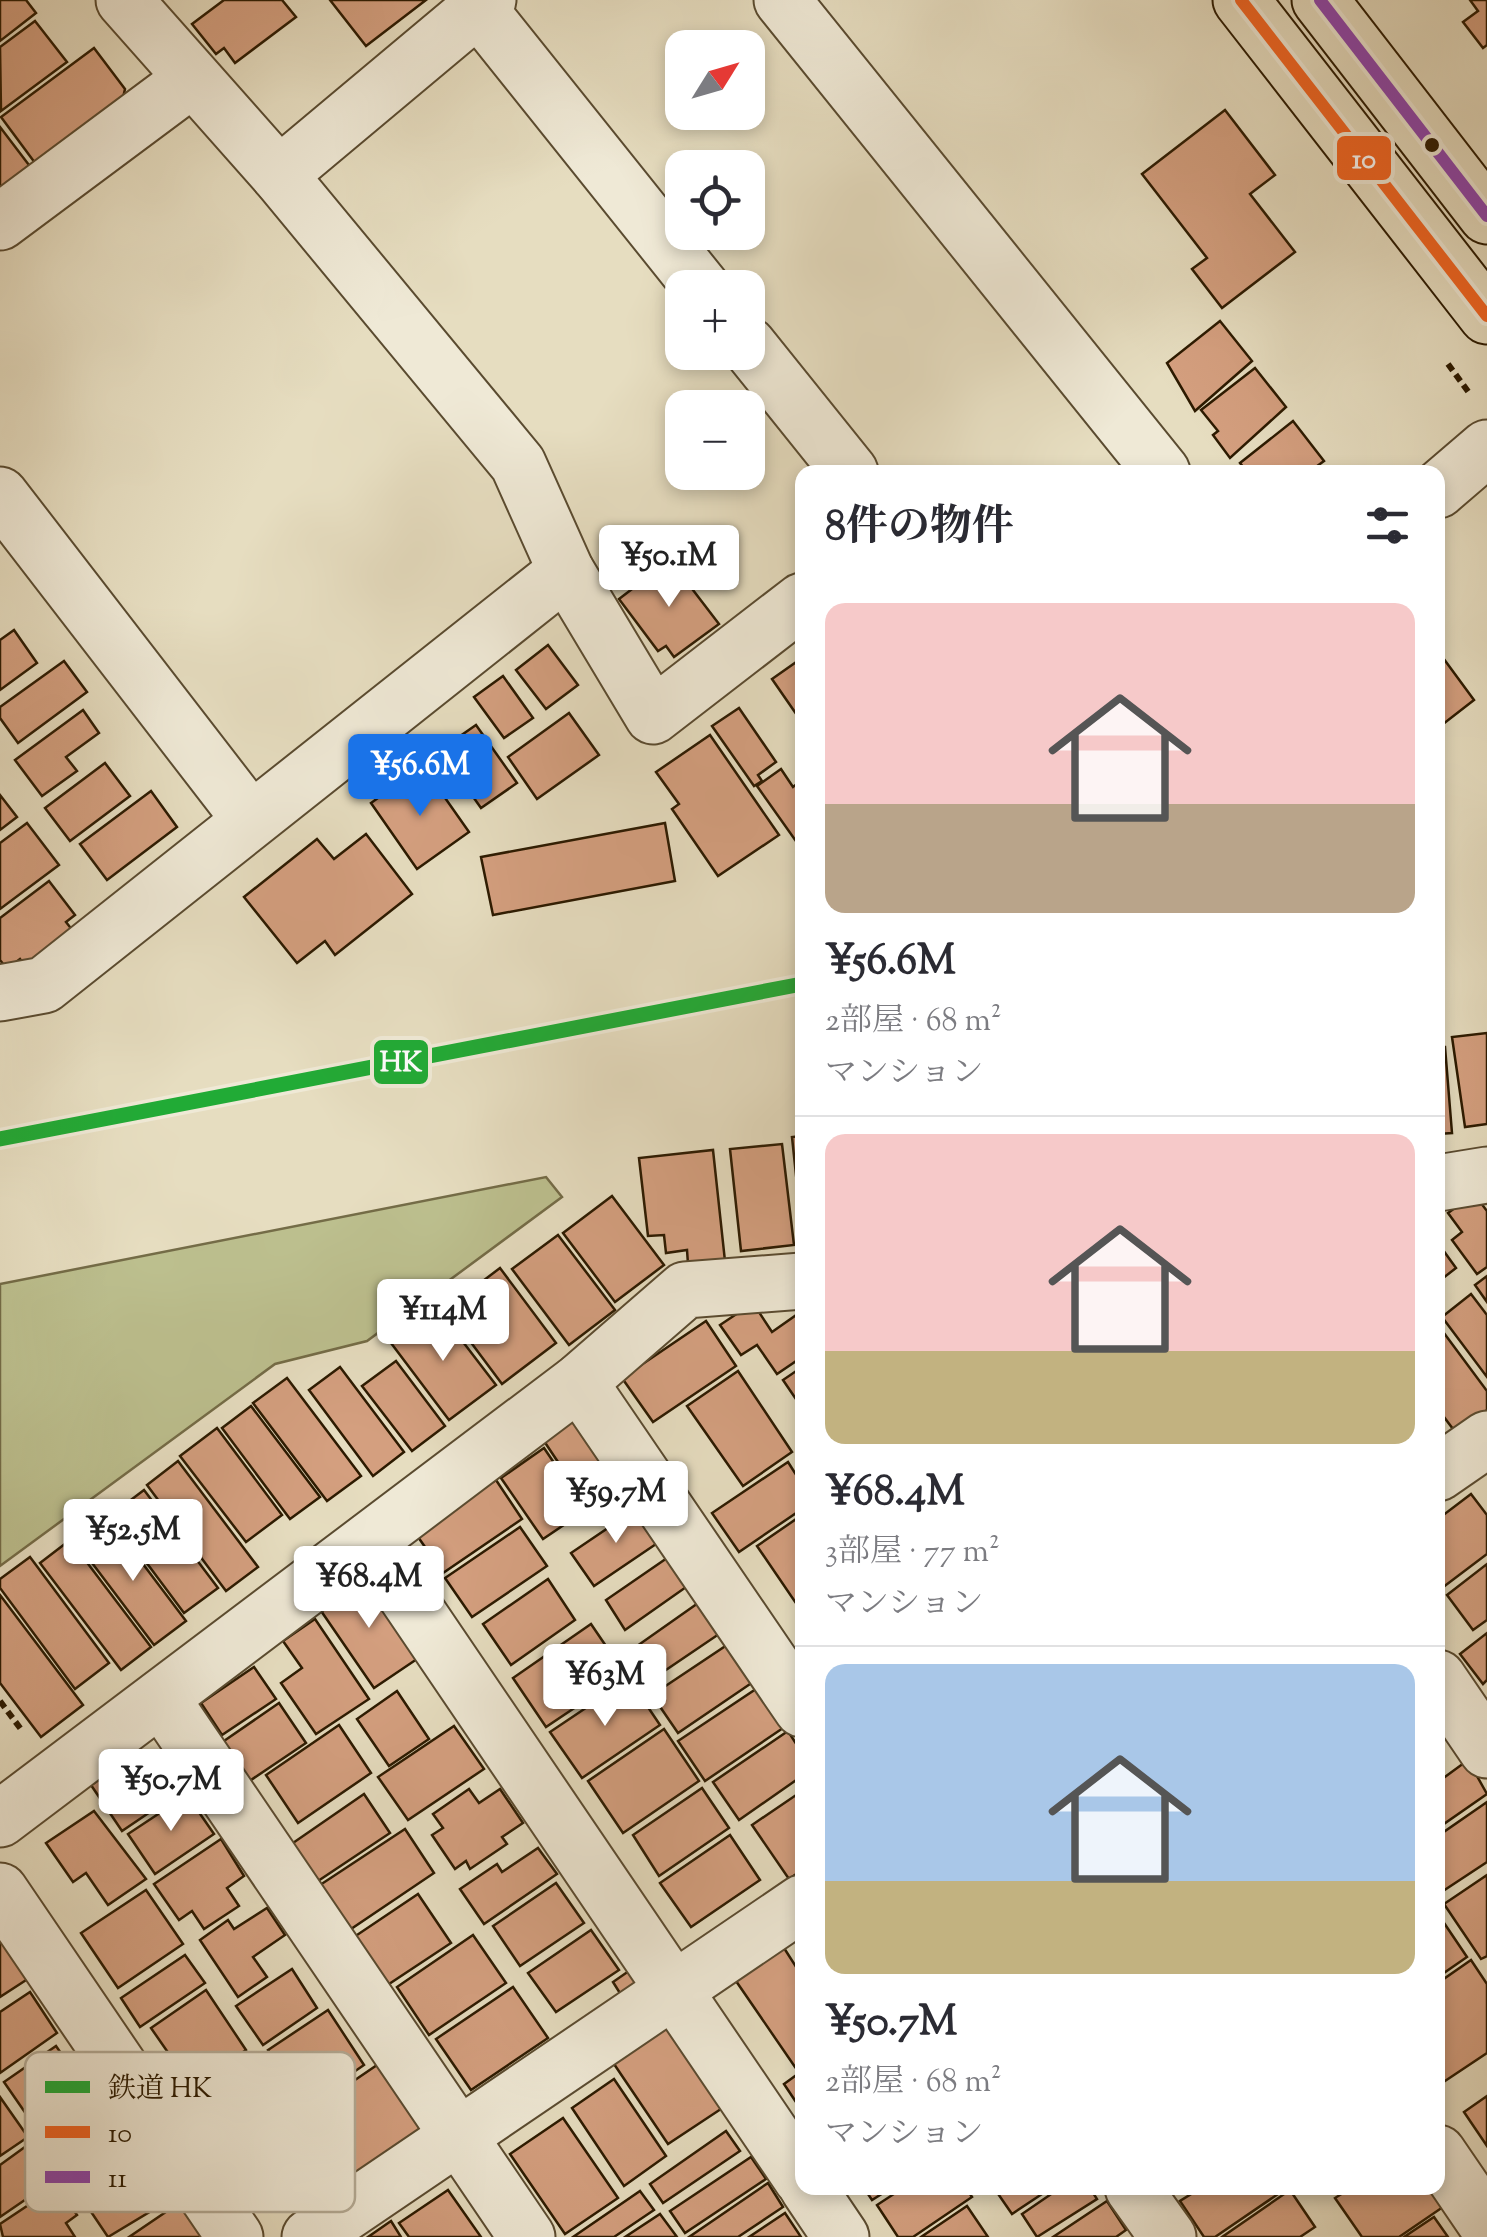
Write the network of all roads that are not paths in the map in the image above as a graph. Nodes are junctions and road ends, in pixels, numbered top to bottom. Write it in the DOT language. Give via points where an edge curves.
graph roads {
  1 [pos="124,0"];
  2 [pos="782,0"];
  3 [pos="1241,0"];
  4 [pos="1320,0"];
  5 [pos="483,4"];
  6 [pos="192,78"];
  7 [pos="278,174"];
  8 [pos="1487,216"];
  9 [pos="0,222"];
  10 [pos="688,270"];
  11 [pos="1487,316"];
  12 [pos="765,366"];
  13 [pos="1487,448"];
  14 [pos="844,465"];
  15 [pos="1156,465"];
  16 [pos="1445,484"];
  17 [pos="0,494"];
  18 [pos="566,571"];
  19 [pos="795,606"];
  20 [pos="250,819"];
  21 [pos="0,993"];
  22 [pos="1487,1174"];
  23 [pos="1445,1182"];
  24 [pos="795,1281"];
  25 [pos="579,1382"];
  26 [pos="1487,1440"];
  27 [pos="1445,1468"];
  28 [pos="369,1541"];
  29 [pos="1445,1688"];
  30 [pos="161,1698"];
  31 [pos="795,1700"];
  32 [pos="1487,1750"];
  33 [pos="0,1819"];
  34 [pos="0,1891"];
  35 [pos="795,1908"];
  36 [pos="676,1990"];
  37 [pos="109,2052"];
  38 [pos="458,2134"];
  39 [pos="1445,2163"];
  40 [pos="795,2168"];
  41 [pos="813,2195"];
  42 [pos="1138,2195"];
  43 [pos="355,2206"];
  44 [pos="218,2212"];
  45 [pos="346,2212"];
  46 [pos="1487,2225"];
  47 [pos="235,2237"];
  48 [pos="310,2237"];
  49 [pos="526,2237"];
  50 [pos="841,2237"];
  51 [pos="1168,2237"];
  1 -- 6 [label="street"];
  2 -- 15 [label="street"];
  3 -- 11 [label="main road"];
  4 -- 8 [label="main road"];
  5 -- 7 [label="street"];
  5 -- 10 [label="street"];
  6 -- 7 [label="street"];
  6 -- 9 [label="street"];
  7 -- 18 [label="street" via="518,464"];
  12 -- 14 [label="street"];
  13 -- 16 [label="street"];
  17 -- 20 [label="street"];
  18 -- 19 [label="street" via="652,716"];
  18 -- 20 [label="street"];
  20 -- 21 [label="street" via="44,986"];
  22 -- 23 [label="street"];
  24 -- 25 [label="street" via="686,1290"];
  25 -- 28 [label="street"];
  25 -- 31 [label="street"];
  26 -- 27 [label="street"];
  28 -- 30 [label="street"];
  28 -- 36 [label="street"];
  29 -- 32 [label="street"];
  30 -- 33 [label="street"];
  30 -- 38 [label="street"];
  34 -- 37 [label="street"];
  35 -- 36 [label="street"];
  36 -- 38 [label="street"];
  36 -- 40 [label="street"];
  38 -- 43 [label="street"];
  38 -- 49 [label="street"];
  39 -- 46 [label="street"];
  41 -- 50 [label="street"];
  42 -- 51 [label="street"];
  44 -- 47 [label="street"];
  45 -- 48 [label="street"];
}
